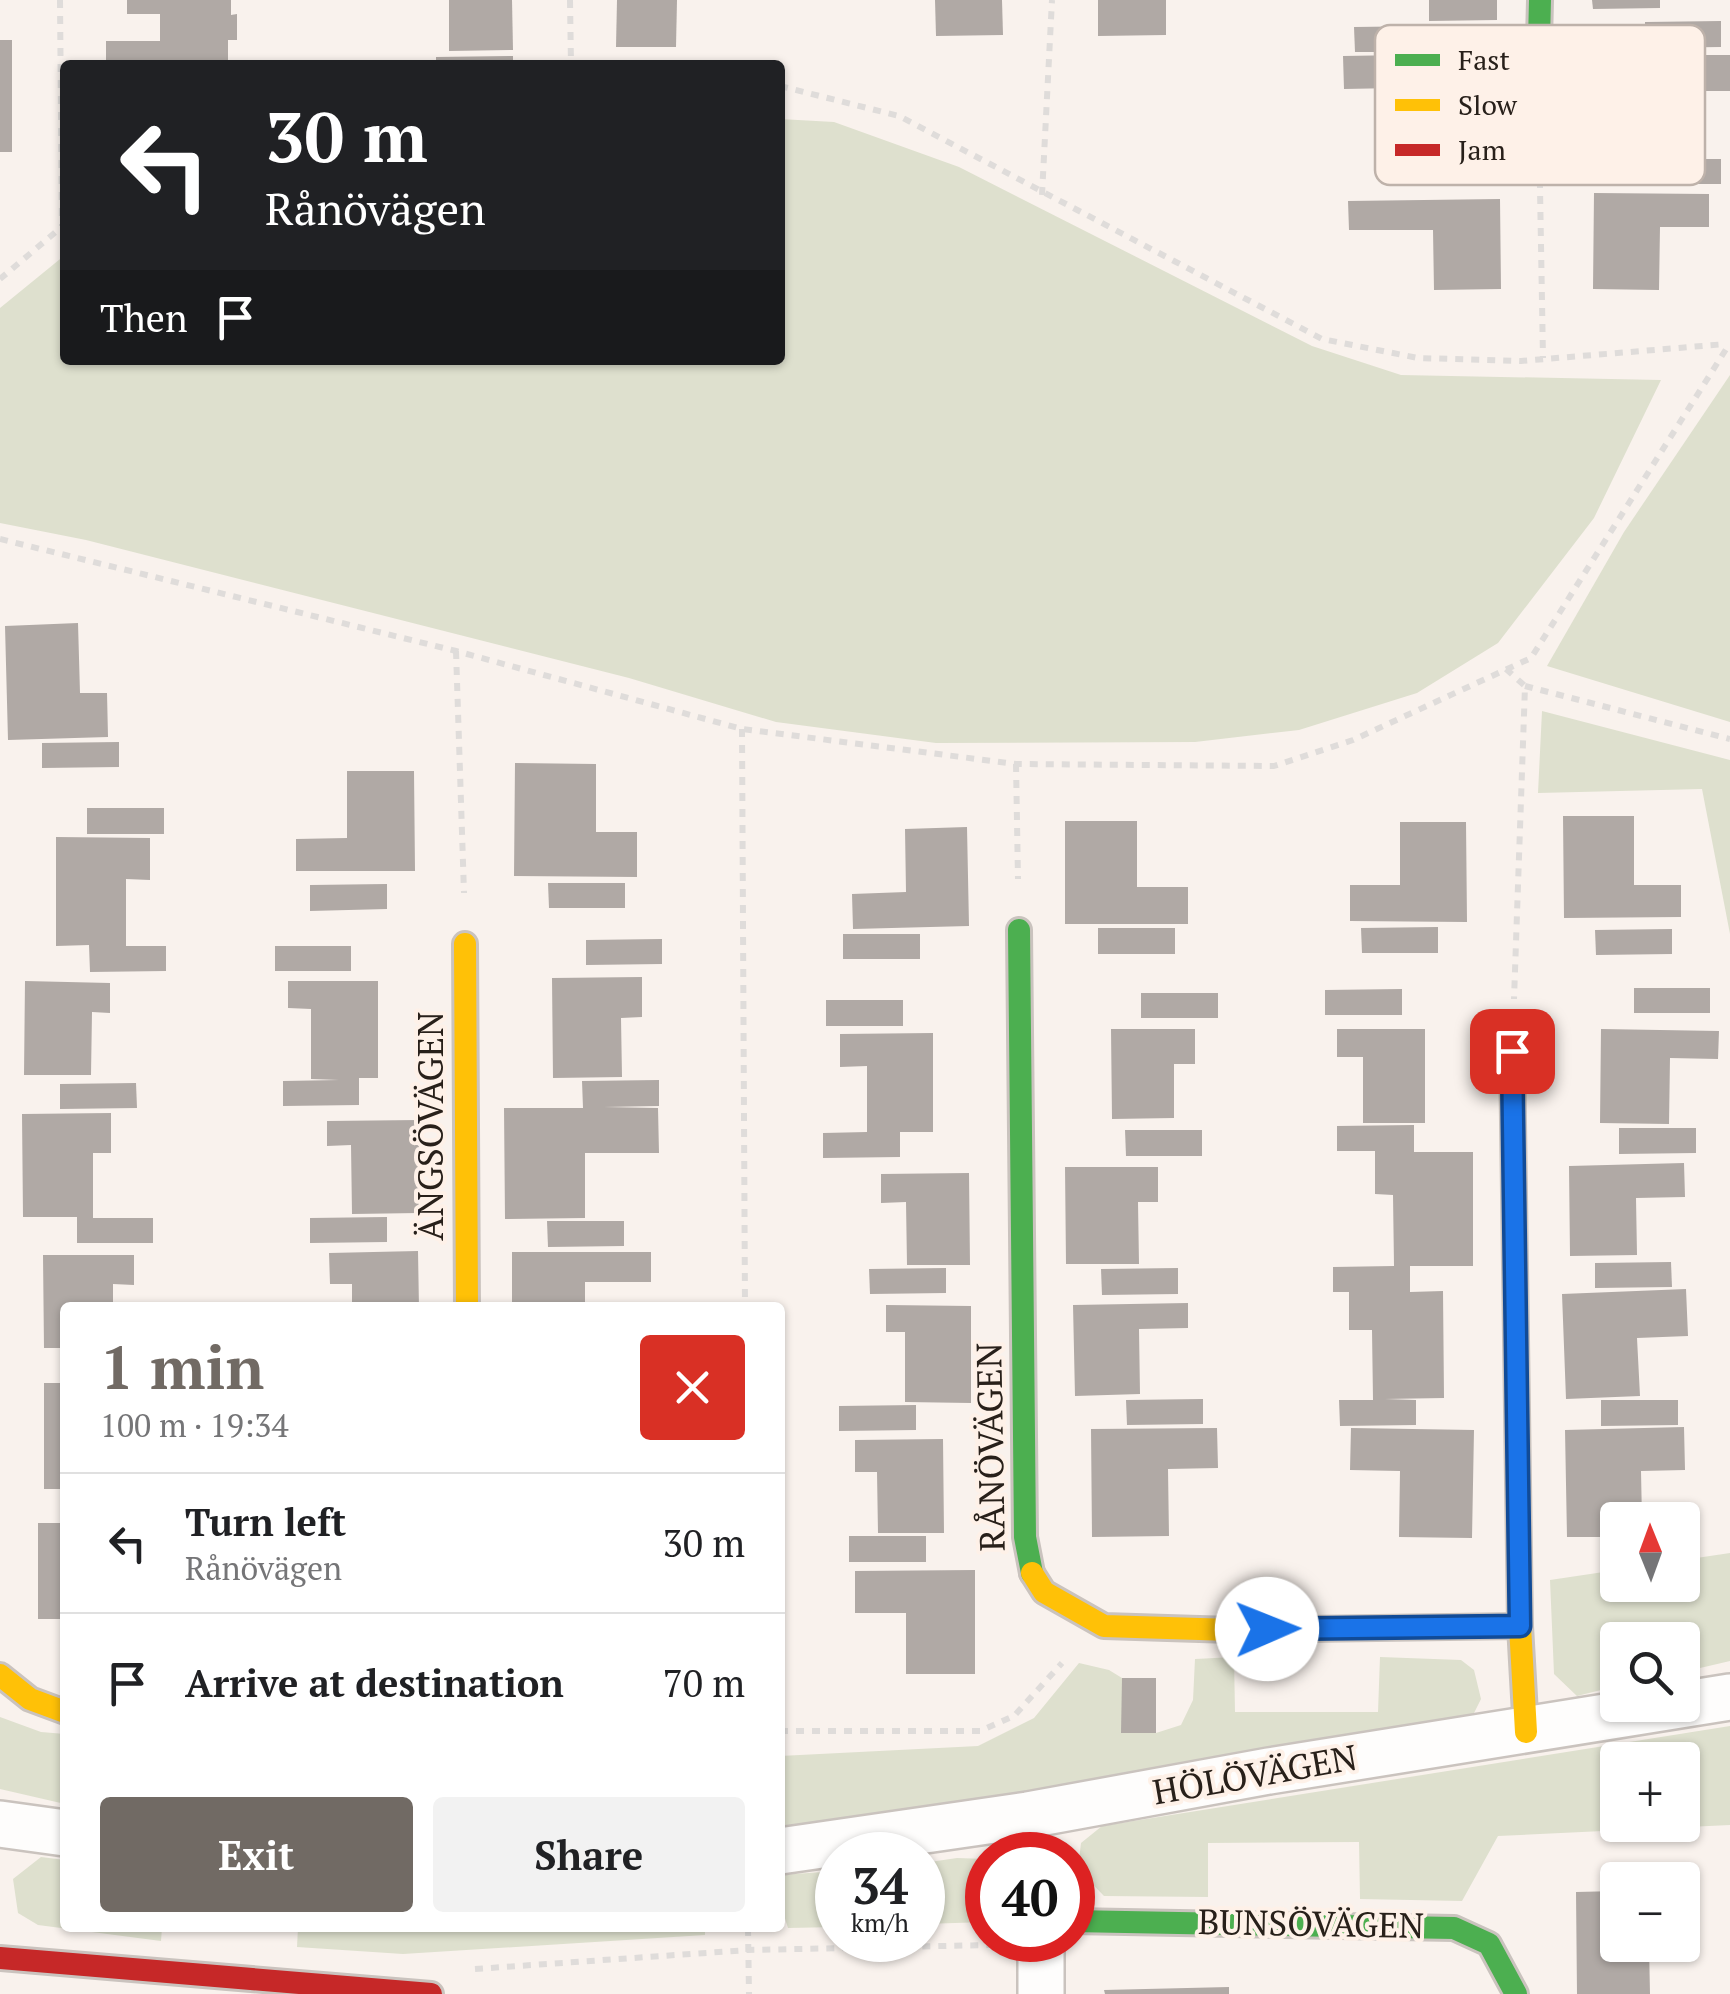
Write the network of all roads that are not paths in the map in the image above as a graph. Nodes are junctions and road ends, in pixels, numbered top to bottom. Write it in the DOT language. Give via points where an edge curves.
graph roads {
  1 [pos="1540,0"];
  2 [pos="1539,25"];
  3 [pos="1019,930"];
  4 [pos="465,944"];
  5 [pos="1512,1051"];
  6 [pos="467,1302"];
  7 [pos="1520,1626"];
  8 [pos="0,1675"];
  9 [pos="1730,1698"];
  10 [pos="60,1711"];
  11 [pos="1526,1732"];
  12 [pos="0,1824"];
  13 [pos="1041,1832"];
  14 [pos="60,1833"];
  15 [pos="965,1839"];
  16 [pos="785,1852"];
  17 [pos="1095,1934"];
  18 [pos="0,1958"];
  19 [pos="1047,1962"];
  20 [pos="431,1994"];
  21 [pos="1041,1994"];
  22 [pos="1516,1994"];
  1 -- 2 [label="street"];
  3 -- 7 [label="street, RÅNÖVÄGEN" via="1024,1536 1029,1568 1044,1592 1104,1626"];
  4 -- 6 [label="street, ÄNGSÖVÄGEN"];
  5 -- 7 [label="street"];
  7 -- 11 [label="street"];
  8 -- 10 [label="street" via="18,1693"];
  9 -- 11 [label="street, HÖLÖVÄGEN"];
  11 -- 13 [label="street, HÖLÖVÄGEN" via="1268,1771"];
  12 -- 14 [label="street"];
  15 -- 16 [label="street, HÖLÖVÄGEN"];
  17 -- 22 [label="street, BUNSÖVÄGEN" via="1454,1928 1489,1944"];
  18 -- 20 [label="street"];
  19 -- 21 [label="street"];
}
